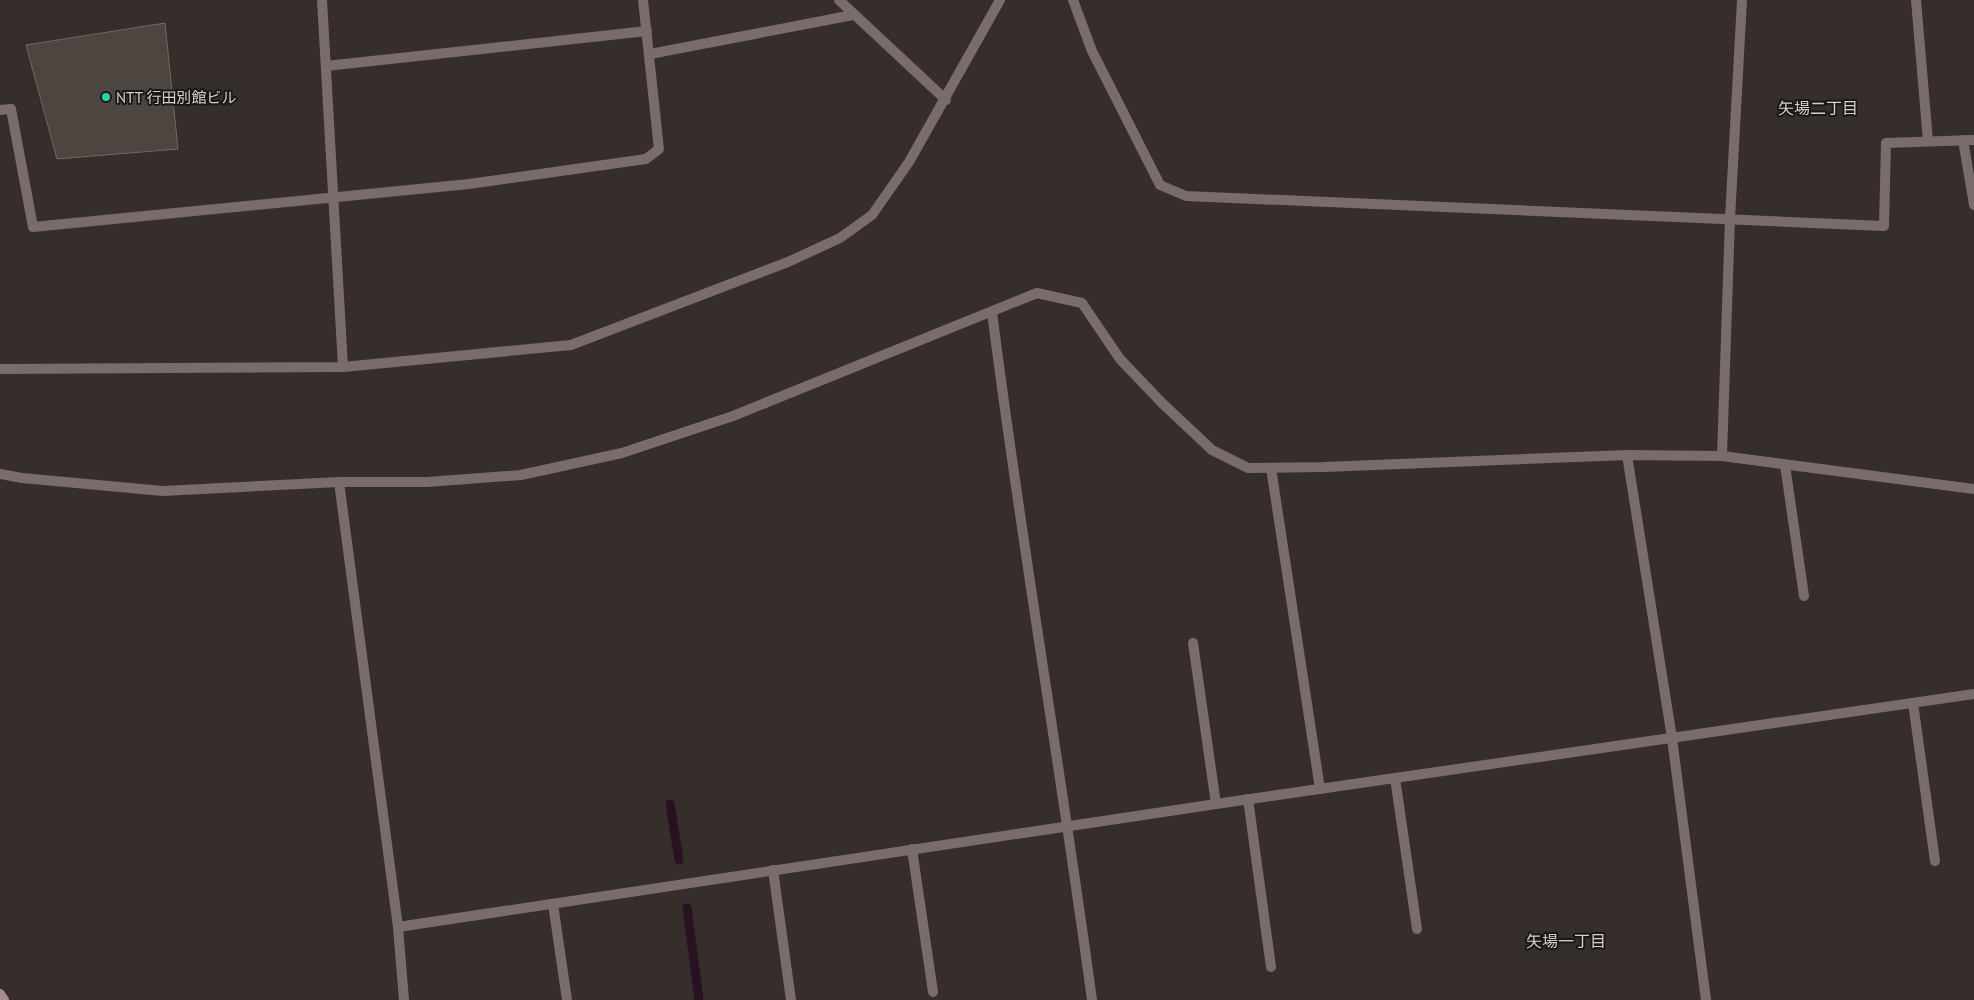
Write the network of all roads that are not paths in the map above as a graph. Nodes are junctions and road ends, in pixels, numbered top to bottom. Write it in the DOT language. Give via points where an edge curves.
graph roads {
  1 [pos="322,0"];
  2 [pos="643,0"];
  3 [pos="839,0"];
  4 [pos="1000,0"];
  5 [pos="1073,0"];
  6 [pos="1742,0"];
  7 [pos="1916,0"];
  8 [pos="853,15"];
  9 [pos="647,31"];
  10 [pos="650,54"];
  11 [pos="326,66"];
  12 [pos="946,100"];
  13 [pos="0,110"];
  14 [pos="1969,140"];
  15 [pos="1928,141"];
  16 [pos="334,198"];
  17 [pos="1974,205"];
  18 [pos="1730,218"];
  19 [pos="992,312"];
  20 [pos="342,367"];
  21 [pos="0,369"];
  22 [pos="1627,455"];
  23 [pos="1722,456"];
  24 [pos="1785,465"];
  25 [pos="1271,468"];
  26 [pos="0,474"];
  27 [pos="339,482"];
  28 [pos="1974,489"];
  29 [pos="1804,596"];
  30 [pos="1193,643"];
  31 [pos="1974,694"];
  32 [pos="1913,703"];
  33 [pos="1672,738"];
  34 [pos="1395,778"];
  35 [pos="1320,789"];
  36 [pos="1248,799"];
  37 [pos="1216,804"];
  38 [pos="1068,826"];
  39 [pos="912,849"];
  40 [pos="1934,861"];
  41 [pos="773,870"];
  42 [pos="553,904"];
  43 [pos="398,927"];
  44 [pos="1416,929"];
  45 [pos="1271,967"];
  46 [pos="933,992"];
  47 [pos="0,994"];
  48 [pos="4,1000"];
  49 [pos="404,1000"];
  50 [pos="567,1000"];
  51 [pos="791,1000"];
  52 [pos="1092,1000"];
  53 [pos="1706,1000"];
  1 -- 11 [label="street"];
  2 -- 9 [label="street"];
  3 -- 8 [label="street"];
  4 -- 12 [label="street"];
  5 -- 18 [label="street" via="1092,51 1160,185 1186,196"];
  6 -- 18 [label="street"];
  7 -- 15 [label="street"];
  8 -- 10 [label="street"];
  8 -- 12 [label="street"];
  9 -- 10 [label="street"];
  9 -- 11 [label="street"];
  10 -- 16 [label="street" via="659,149 646,159 469,184"];
  11 -- 16 [label="street"];
  12 -- 20 [label="street" via="872,215 840,238 788,262 571,345"];
  13 -- 16 [label="street" via="11,109 33,227"];
  14 -- 15 [label="street"];
  14 -- 17 [label="street"];
  15 -- 18 [label="street" via="1886,143 1884,226"];
  16 -- 20 [label="street"];
  18 -- 23 [label="street"];
  19 -- 25 [label="street" via="1037,292 1082,303 1120,359 1212,450 1248,468"];
  19 -- 27 [label="street" via="733,416 622,453 521,475 427,482"];
  19 -- 38 [label="street" via="1008,443"];
  20 -- 21 [label="street"];
  22 -- 23 [label="street"];
  22 -- 25 [label="street"];
  22 -- 33 [label="street"];
  23 -- 24 [label="street"];
  24 -- 28 [label="street"];
  24 -- 29 [label="street"];
  25 -- 35 [label="street"];
  26 -- 27 [label="street" via="163,491"];
  27 -- 43 [label="street"];
  30 -- 37 [label="street"];
  31 -- 32 [label="street"];
  32 -- 33 [label="street"];
  32 -- 40 [label="street"];
  33 -- 34 [label="street"];
  33 -- 53 [label="street"];
  34 -- 35 [label="street"];
  34 -- 44 [label="street"];
  35 -- 36 [label="street"];
  36 -- 37 [label="street"];
  36 -- 45 [label="street"];
  37 -- 38 [label="street"];
  38 -- 39 [label="street"];
  38 -- 52 [label="street"];
  39 -- 41 [label="street"];
  39 -- 46 [label="street"];
  41 -- 42 [label="street"];
  41 -- 51 [label="street"];
  42 -- 43 [label="street"];
  42 -- 50 [label="street"];
  43 -- 49 [label="street"];
  47 -- 48 [label="main road"];
}
